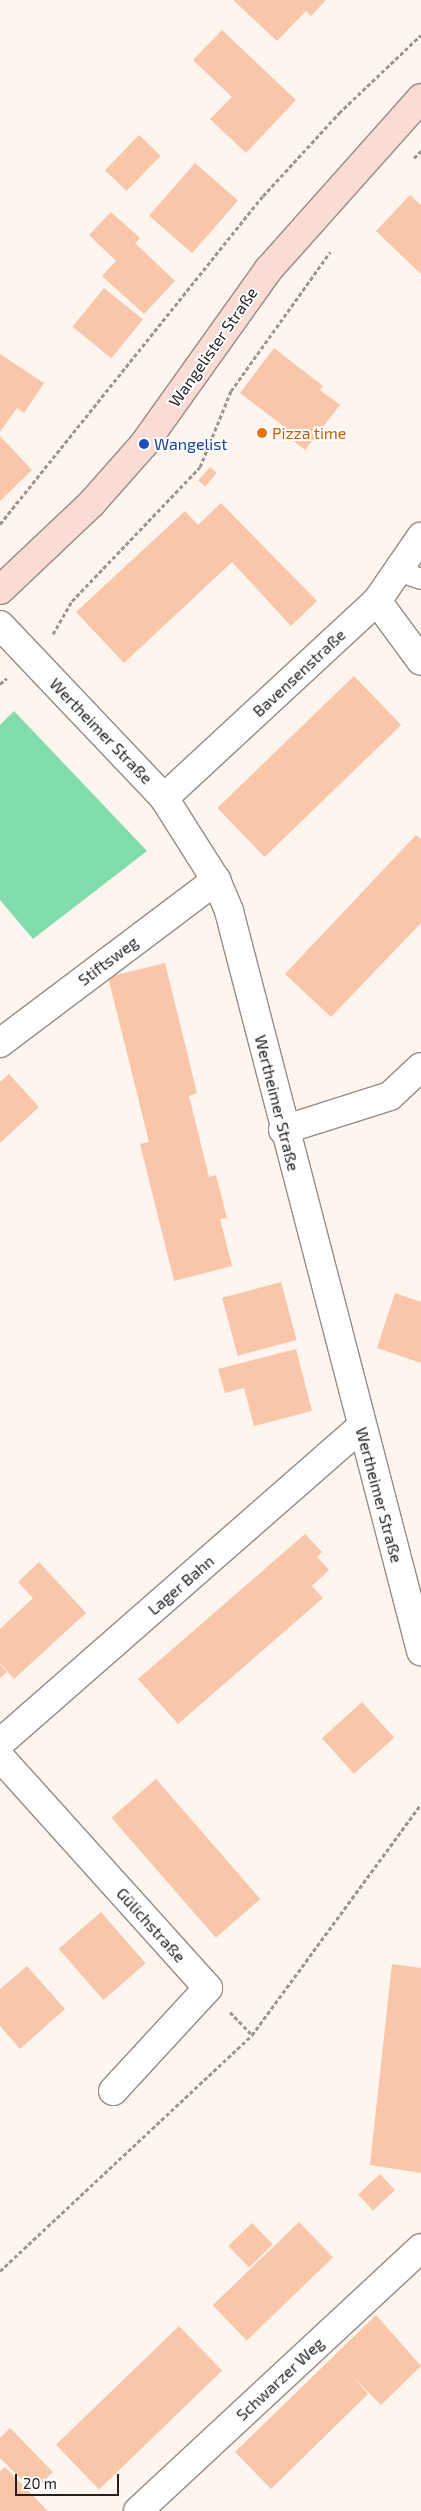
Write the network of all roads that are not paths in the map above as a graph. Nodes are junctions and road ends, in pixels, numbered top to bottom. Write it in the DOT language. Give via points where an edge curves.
graph roads {
  1 [pos="421,98"];
  2 [pos="421,537"];
  3 [pos="409,575"];
  4 [pos="0,590"];
  5 [pos="377,601"];
  6 [pos="0,625"];
  7 [pos="421,661"];
  8 [pos="164,798"];
  9 [pos="216,880"];
  10 [pos="0,1043"];
  11 [pos="421,1067"];
  12 [pos="283,1130"];
  13 [pos="361,1427"];
  14 [pos="421,1651"];
  15 [pos="0,1744"];
  16 [pos="0,1758"];
  17 [pos="113,2091"];
  18 [pos="421,2248"];
  19 [pos="138,2511"];
  1 -- 4 [label="main road, Wangelister Straße" via="268,270 144,444 90,504"];
  2 -- 3 [label="street, Bavensenstraße"];
  3 -- 5 [label="street, Bavensenstraße"];
  5 -- 7 [label="street"];
  5 -- 8 [label="street, Bavensenstraße"];
  6 -- 8 [label="street, Wertheimer Straße"];
  8 -- 9 [label="street, Wertheimer Straße"];
  9 -- 10 [label="street, Stiftsweg"];
  9 -- 12 [label="street, Wertheimer Straße" via="229,911"];
  11 -- 12 [label="street" via="390,1096"];
  12 -- 13 [label="street, Wertheimer Straße"];
  13 -- 14 [label="street, Wertheimer Straße"];
  13 -- 15 [label="street, Lager Bahn"];
  16 -- 17 [label="street, Gülichstraße" via="208,1988"];
  18 -- 19 [label="street, Schwarzer Weg"];
}
